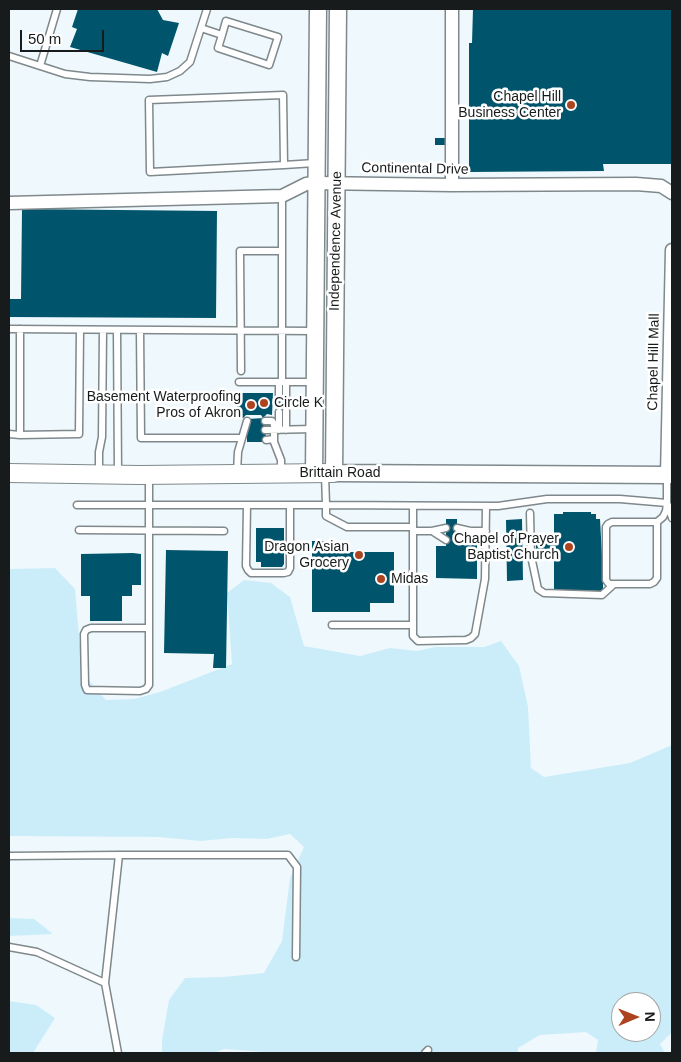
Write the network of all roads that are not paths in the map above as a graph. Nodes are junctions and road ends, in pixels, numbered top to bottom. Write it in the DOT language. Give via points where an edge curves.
graph roads {
  1 [pos="57,9"];
  2 [pos="208,9"];
  3 [pos="318,9"];
  4 [pos="338,9"];
  5 [pos="452,9"];
  6 [pos="201,28"];
  7 [pos="222,35"];
  8 [pos="9,56"];
  9 [pos="40,66"];
  10 [pos="316,163"];
  11 [pos="284,165"];
  12 [pos="316,184"];
  13 [pos="336,184"];
  14 [pos="452,185"];
  15 [pos="672,193"];
  16 [pos="282,196"];
  17 [pos="9,204"];
  18 [pos="672,250"];
  19 [pos="282,252"];
  20 [pos="9,329"];
  21 [pos="20,329"];
  22 [pos="80,330"];
  23 [pos="103,330"];
  24 [pos="117,330"];
  25 [pos="140,330"];
  26 [pos="241,331"];
  27 [pos="282,331"];
  28 [pos="315,331"];
  29 [pos="241,372"];
  30 [pos="239,382"];
  31 [pos="282,382"];
  32 [pos="315,382"];
  33 [pos="283,398"];
  34 [pos="283,412"];
  35 [pos="247,421"];
  36 [pos="266,421"];
  37 [pos="315,429"];
  38 [pos="265,430"];
  39 [pos="280,430"];
  40 [pos="9,434"];
  41 [pos="20,435"];
  42 [pos="243,439"];
  43 [pos="274,439"];
  44 [pos="266,440"];
  45 [pos="9,473"];
  46 [pos="281,473"];
  47 [pos="324,473"];
  48 [pos="99,474"];
  49 [pos="237,474"];
  50 [pos="118,475"];
  51 [pos="149,475"];
  52 [pos="670,475"];
  53 [pos="77,505"];
  54 [pos="149,505"];
  55 [pos="247,505"];
  56 [pos="290,505"];
  57 [pos="326,506"];
  58 [pos="413,506"];
  59 [pos="486,506"];
  60 [pos="670,507"];
  61 [pos="530,512"];
  62 [pos="672,518"];
  63 [pos="657,522"];
  64 [pos="457,525"];
  65 [pos="413,529"];
  66 [pos="78,530"];
  67 [pos="149,530"];
  68 [pos="224,531"];
  69 [pos="432,531"];
  70 [pos="470,531"];
  71 [pos="486,531"];
  72 [pos="457,538"];
  73 [pos="613,585"];
  74 [pos="413,624"];
  75 [pos="332,625"];
  76 [pos="149,628"];
  77 [pos="119,855"];
  78 [pos="9,856"];
  79 [pos="9,947"];
  80 [pos="296,957"];
  81 [pos="105,983"];
  82 [pos="118,1053"];
  1 -- 9 [label="lane"];
  2 -- 6 [label="lane"];
  3 -- 10 [label="street, Independence Avenue"];
  4 -- 13 [label="street, Independence Avenue"];
  5 -- 14 [label="street"];
  6 -- 7 [label="lane"];
  6 -- 9 [label="lane" via="190,62 167,77 90,77"];
  7 -- 7 [label="lane" via="218,48 269,65 278,37 226,21"];
  8 -- 9 [label="lane"];
  10 -- 11 [label="lane"];
  10 -- 12 [label="street, Independence Avenue"];
  11 -- 11 [label="lane" via="150,172 149,100 283,95"];
  12 -- 13 [label="street, Continental Drive"];
  12 -- 16 [label="street, Continental Drive" via="306,184"];
  12 -- 28 [label="street, Independence Avenue"];
  13 -- 14 [label="street, Continental Drive"];
  13 -- 47 [label="street, Independence Avenue"];
  14 -- 15 [label="street, Continental Drive" via="636,184 661,186"];
  16 -- 17 [label="street, Continental Drive"];
  16 -- 19 [label="lane"];
  18 -- 52 [label="street, Chapel Hill Mall"];
  19 -- 26 [label="lane" via="240,251"];
  19 -- 27 [label="lane"];
  20 -- 21 [label="lane"];
  21 -- 22 [label="lane"];
  21 -- 41 [label="lane"];
  22 -- 23 [label="lane"];
  22 -- 41 [label="lane" via="79,434"];
  23 -- 24 [label="lane"];
  23 -- 48 [label="lane"];
  24 -- 25 [label="lane"];
  24 -- 50 [label="lane"];
  25 -- 26 [label="lane"];
  25 -- 42 [label="lane" via="140,438"];
  26 -- 27 [label="lane"];
  26 -- 29 [label="lane"];
  27 -- 28 [label="lane"];
  27 -- 31 [label="lane"];
  28 -- 32 [label="street, Independence Avenue"];
  30 -- 31 [label="lane"];
  31 -- 32 [label="lane"];
  31 -- 33 [label="lane"];
  32 -- 37 [label="street, Independence Avenue"];
  34 -- 39 [label="lane"];
  35 -- 42 [label="lane"];
  36 -- 39 [label="lane"];
  37 -- 39 [label="lane"];
  37 -- 47 [label="street, Independence Avenue"];
  38 -- 39 [label="lane"];
  39 -- 43 [label="lane"];
  40 -- 41 [label="lane"];
  42 -- 49 [label="lane" via="238,452"];
  43 -- 44 [label="lane"];
  43 -- 46 [label="lane" via="281,460"];
  45 -- 48 [label="main road, Brittain Road"];
  46 -- 47 [label="main road, Brittain Road"];
  46 -- 49 [label="main road, Brittain Road"];
  47 -- 52 [label="street, Brittain Road"];
  47 -- 57 [label="lane"];
  48 -- 50 [label="main road, Brittain Road"];
  49 -- 51 [label="main road, Brittain Road"];
  50 -- 51 [label="main road, Brittain Road"];
  51 -- 54 [label="lane"];
  52 -- 60 [label="lane"];
  53 -- 54 [label="lane"];
  54 -- 55 [label="lane"];
  54 -- 67 [label="lane"];
  55 -- 56 [label="lane"];
  55 -- 56 [label="lane" via="246,566 251,573 288,572"];
  56 -- 57 [label="lane"];
  57 -- 58 [label="lane"];
  57 -- 65 [label="lane" via="326,516 347,527"];
  58 -- 59 [label="lane"];
  58 -- 65 [label="lane"];
  59 -- 60 [label="lane" via="547,499 620,499"];
  59 -- 71 [label="lane"];
  60 -- 62 [label="lane"];
  60 -- 63 [label="lane"];
  61 -- 73 [label="lane" via="531,556 538,588 544,593 602,595"];
  63 -- 73 [label="lane" via="657,578 654,582"];
  63 -- 73 [label="lane" via="608,524 606,580"];
  64 -- 70 [label="lane"];
  65 -- 69 [label="lane"];
  65 -- 74 [label="lane"];
  66 -- 67 [label="lane"];
  67 -- 68 [label="lane"];
  67 -- 76 [label="lane"];
  69 -- 69 [label="lane" via="446,531"];
  70 -- 71 [label="lane"];
  70 -- 72 [label="lane"];
  71 -- 74 [label="lane" via="484,579 475,634 466,640 418,641 413,636"];
  74 -- 75 [label="lane"];
  76 -- 76 [label="lane" via="149,685 146,689 87,690 86,630"];
  77 -- 78 [label="lane"];
  77 -- 80 [label="lane" via="288,855 297,867"];
  77 -- 81 [label="lane"];
  79 -- 81 [label="lane" via="37,952"];
  81 -- 82 [label="lane"];
}
